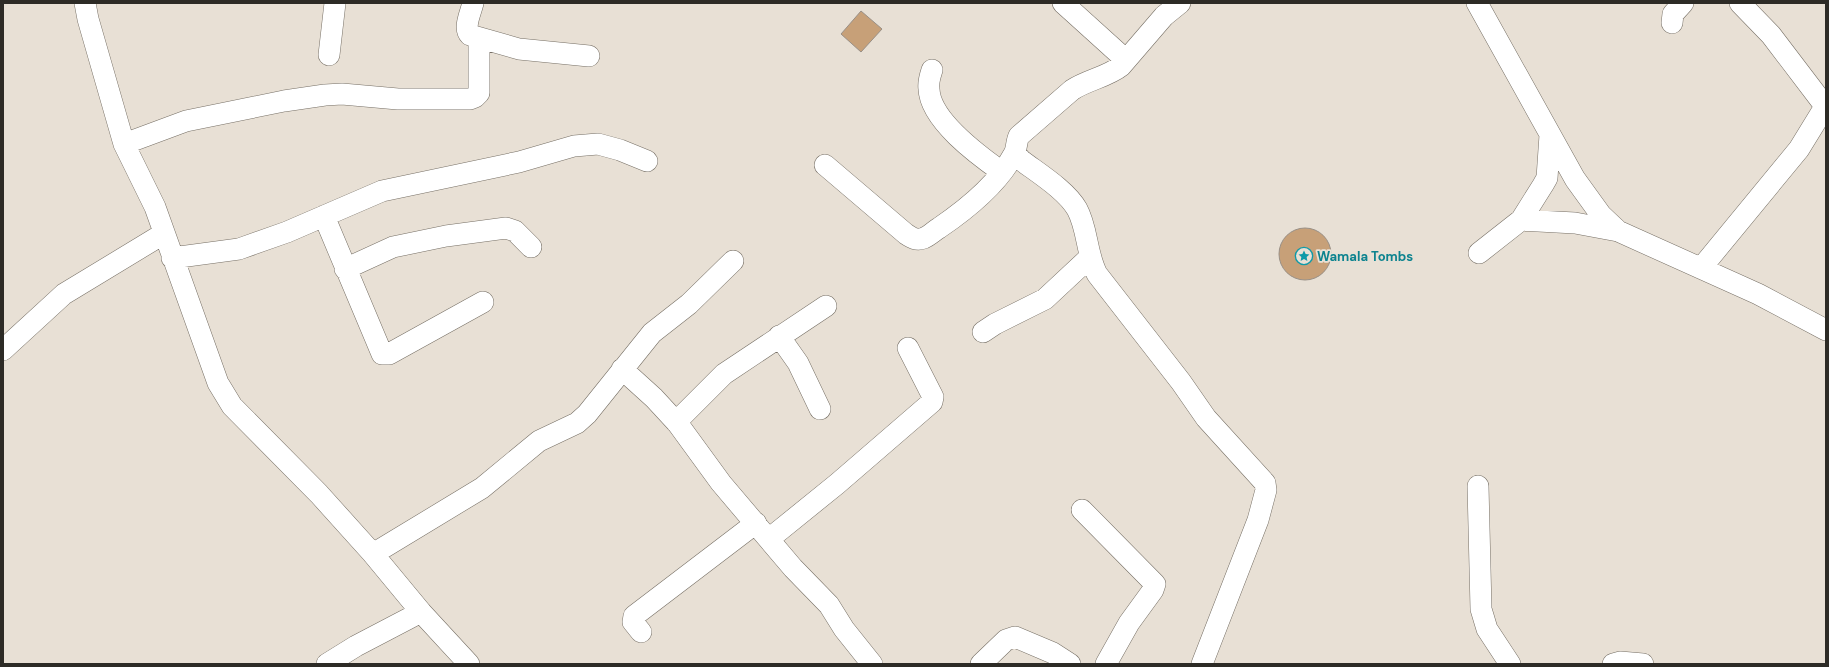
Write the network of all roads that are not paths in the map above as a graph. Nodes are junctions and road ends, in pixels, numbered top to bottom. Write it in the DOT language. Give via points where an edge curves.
graph roads {
  1 [pos="85,3"];
  2 [pos="335,3"];
  3 [pos="473,3"];
  4 [pos="1063,3"];
  5 [pos="1180,3"];
  6 [pos="1477,3"];
  7 [pos="1683,3"];
  8 [pos="1740,3"];
  9 [pos="1672,23"];
  10 [pos="479,38"];
  11 [pos="329,55"];
  12 [pos="589,56"];
  13 [pos="1126,60"];
  14 [pos="932,70"];
  15 [pos="1826,105"];
  16 [pos="1550,136"];
  17 [pos="124,144"];
  18 [pos="1015,152"];
  19 [pos="647,161"];
  20 [pos="825,165"];
  21 [pos="1002,172"];
  22 [pos="324,216"];
  23 [pos="1521,220"];
  24 [pos="1618,231"];
  25 [pos="163,234"];
  26 [pos="530,247"];
  27 [pos="1480,253"];
  28 [pos="1090,257"];
  29 [pos="172,258"];
  30 [pos="733,261"];
  31 [pos="1702,268"];
  32 [pos="345,269"];
  33 [pos="482,302"];
  34 [pos="826,306"];
  35 [pos="1826,330"];
  36 [pos="983,332"];
  37 [pos="779,336"];
  38 [pos="908,348"];
  39 [pos="3,350"];
  40 [pos="622,369"];
  41 [pos="820,409"];
  42 [pos="676,422"];
  43 [pos="1478,486"];
  44 [pos="1082,510"];
  45 [pos="762,531"];
  46 [pos="373,554"];
  47 [pos="421,612"];
  48 [pos="641,632"];
  49 [pos="327,664"];
  50 [pos="469,664"];
  51 [pos="872,664"];
  52 [pos="981,664"];
  53 [pos="1070,664"];
  54 [pos="1106,664"];
  55 [pos="1202,664"];
  56 [pos="1510,664"];
  57 [pos="1613,664"];
  58 [pos="1644,664"];
  1 -- 17 [label="street"];
  2 -- 11 [label="street"];
  3 -- 10 [label="street" via="467,32"];
  4 -- 13 [label="street"];
  5 -- 13 [label="street" via="1164,16"];
  6 -- 16 [label="street"];
  7 -- 9 [label="street" via="1674,14"];
  8 -- 15 [label="street" via="1776,41"];
  10 -- 12 [label="street" via="519,49"];
  10 -- 17 [label="street" via="479,93 470,99 325,95 186,121"];
  13 -- 18 [label="street" via="1114,72 1072,90 1019,136"];
  14 -- 21 [label="street" via="929,89 932,102 944,121 968,147"];
  15 -- 31 [label="street" via="1799,149"];
  16 -- 23 [label="street" via="1547,178"];
  16 -- 24 [label="street" via="1601,215"];
  17 -- 25 [label="street" via="155,207"];
  18 -- 21 [label="street"];
  18 -- 28 [label="street" via="1021,160 1071,200 1084,229"];
  19 -- 22 [label="street" via="620,150 598,144 586,144 474,172 382,191"];
  20 -- 21 [label="street" via="881,214 915,239 923,238 959,214"];
  22 -- 29 [label="street" via="239,249"];
  22 -- 32 [label="street"];
  23 -- 24 [label="street" via="1575,223"];
  23 -- 27 [label="street"];
  24 -- 31 [label="street"];
  25 -- 29 [label="street"];
  25 -- 39 [label="street" via="64,294"];
  26 -- 32 [label="street" via="515,231 506,228 446,236 393,247"];
  28 -- 36 [label="street" via="1045,299"];
  28 -- 55 [label="street" via="1098,274 1206,418 1265,483 1266,490 1258,520"];
  29 -- 46 [label="street" via="218,383 232,406 319,494"];
  30 -- 40 [label="street" via="689,304 652,334"];
  31 -- 35 [label="street"];
  32 -- 33 [label="street" via="382,354 385,355"];
  34 -- 37 [label="street"];
  37 -- 41 [label="street" via="798,363"];
  37 -- 42 [label="street" via="724,374"];
  38 -- 45 [label="street" via="933,398 932,402 837,484"];
  40 -- 42 [label="street"];
  40 -- 46 [label="street" via="577,423 539,441 482,488"];
  42 -- 45 [label="street" via="721,483"];
  43 -- 56 [label="street" via="1481,609 1487,629"];
  44 -- 54 [label="street" via="1155,584"];
  45 -- 48 [label="street" via="634,616 633,622"];
  45 -- 51 [label="street" via="793,568 829,604 844,629"];
  46 -- 47 [label="street"];
  47 -- 49 [label="street"];
  47 -- 50 [label="street"];
  52 -- 53 [label="street" via="1006,640 1015,637 1020,637"];
  57 -- 58 [label="street"];
}
